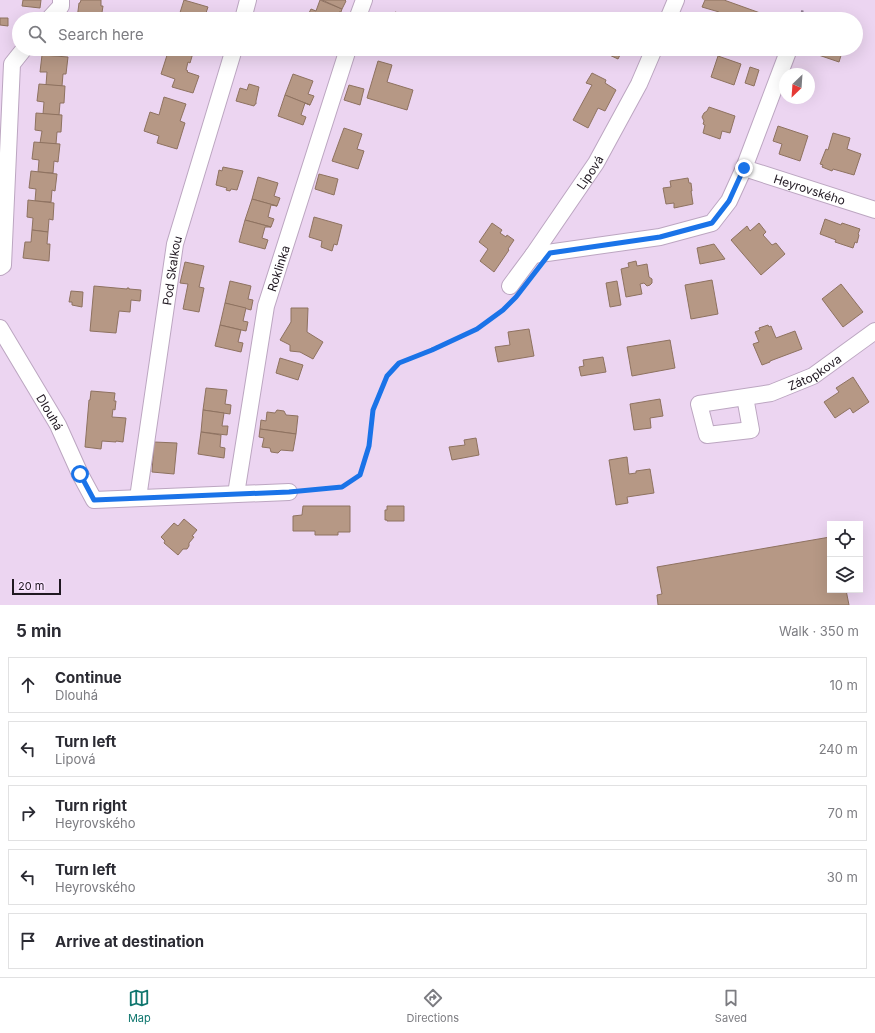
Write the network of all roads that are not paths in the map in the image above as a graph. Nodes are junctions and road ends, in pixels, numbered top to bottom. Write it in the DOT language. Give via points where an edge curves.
graph roads {
  1 [pos="61,0"];
  2 [pos="248,0"];
  3 [pos="364,0"];
  4 [pos="676,0"];
  5 [pos="55,12"];
  6 [pos="245,12"];
  7 [pos="360,12"];
  8 [pos="671,12"];
  9 [pos="18,56"];
  10 [pos="232,56"];
  11 [pos="346,56"];
  12 [pos="651,56"];
  13 [pos="786,56"];
  14 [pos="744,168"];
  15 [pos="875,210"];
  16 [pos="533,255"];
  17 [pos="0,267"];
  18 [pos="511,294"];
  19 [pos="0,328"];
  20 [pos="875,331"];
  21 [pos="745,397"];
  22 [pos="289,492"];
  23 [pos="236,494"];
  24 [pos="138,498"];
  1 -- 5 [label="street"];
  2 -- 6 [label="street"];
  3 -- 7 [label="street"];
  4 -- 8 [label="street"];
  9 -- 17 [label="street" via="12,64 3,265"];
  10 -- 24 [label="street, Pod Skalkou" via="175,244"];
  11 -- 23 [label="street, Roklinka" via="266,306"];
  12 -- 16 [label="street, Lipová" via="639,84 596,163"];
  13 -- 14 [label="street"];
  14 -- 15 [label="street, Heyrovského"];
  14 -- 16 [label="street" via="729,201 712,223 660,237"];
  16 -- 18 [label="street, Lipová"];
  19 -- 24 [label="street, Dlouhá" via="58,425 94,500"];
  20 -- 21 [label="street, Zátopkova" via="813,376 770,393"];
  22 -- 23 [label="street"];
  23 -- 24 [label="street"];
}
